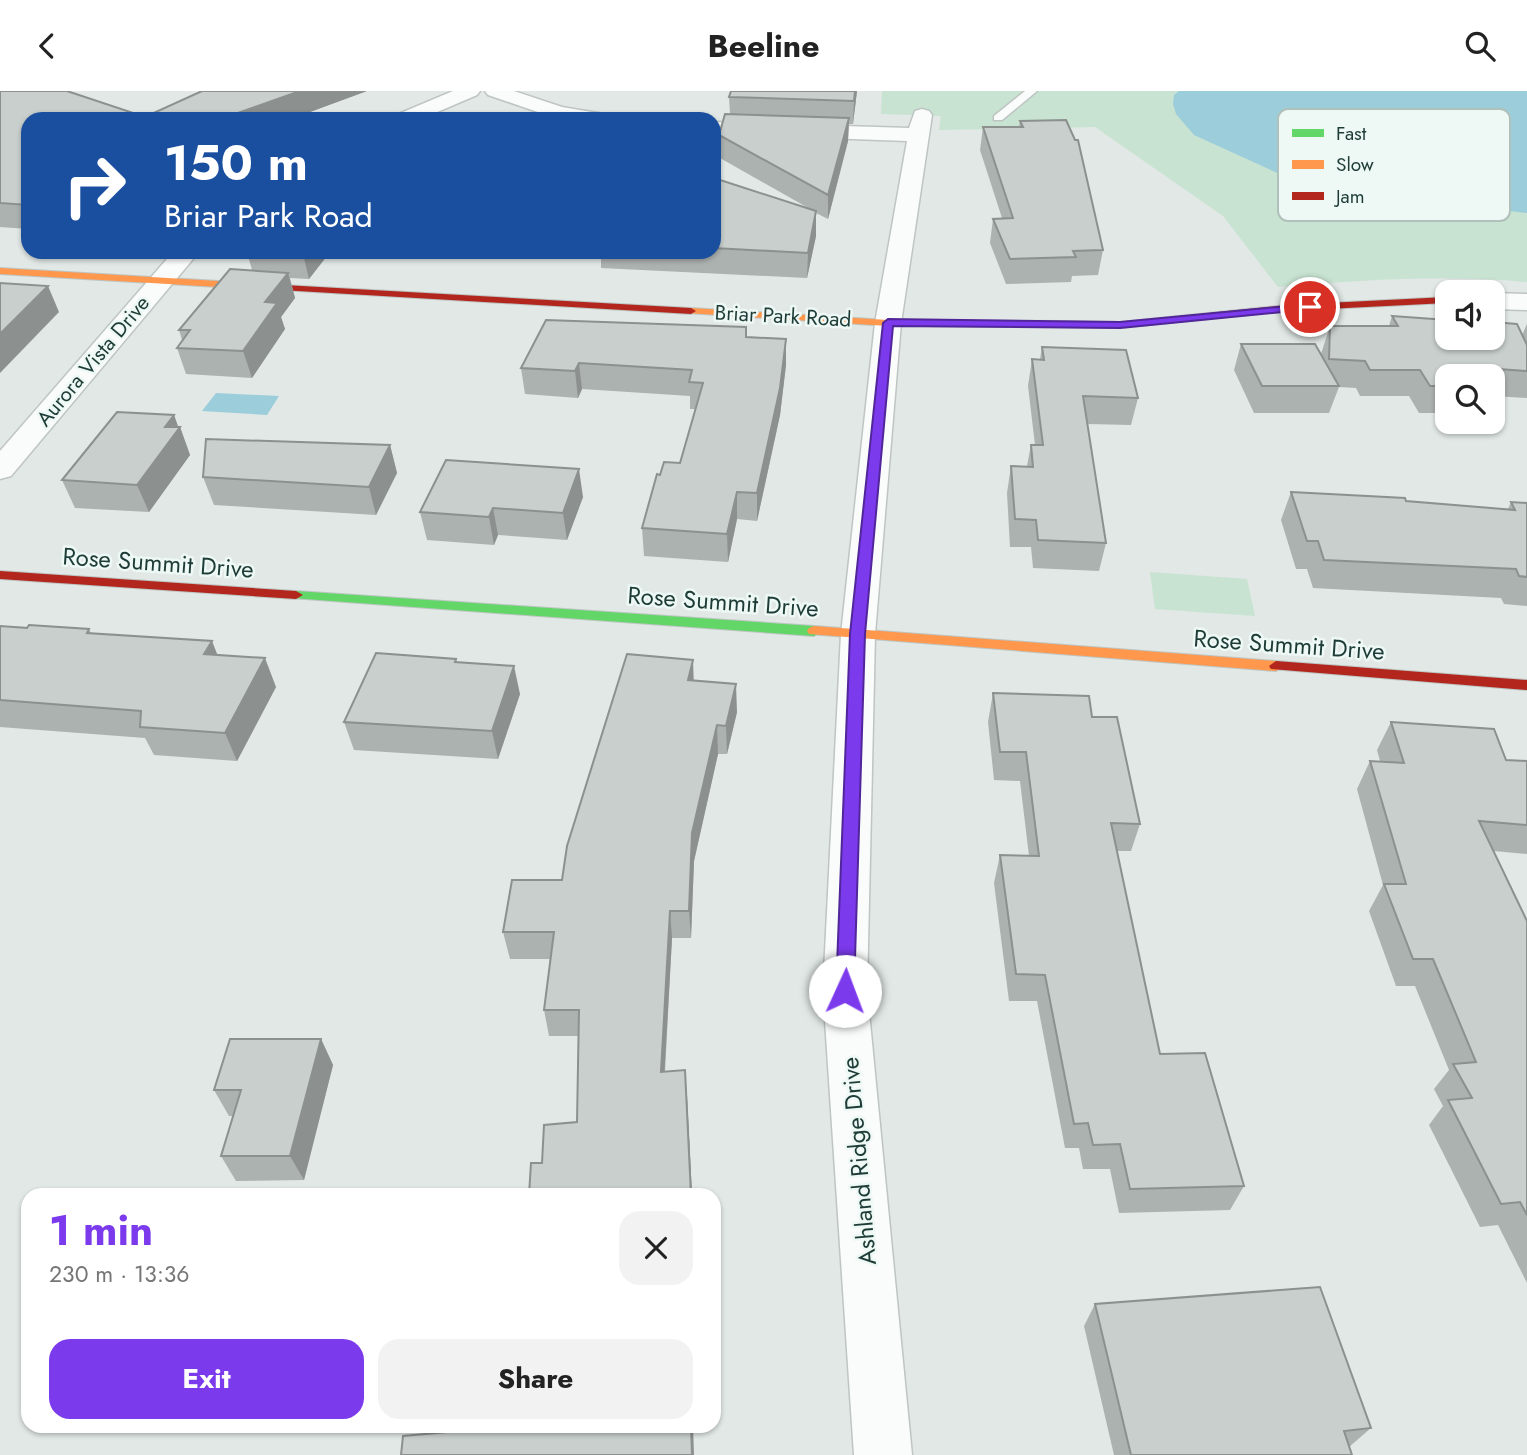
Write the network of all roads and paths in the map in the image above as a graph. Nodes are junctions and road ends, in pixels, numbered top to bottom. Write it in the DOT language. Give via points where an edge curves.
graph roads {
  1 [pos="470,91"];
  2 [pos="495,91"];
  3 [pos="1032,91"];
  4 [pos="420,112"];
  5 [pos="556,112"];
  6 [pos="998,118"];
  7 [pos="721,128"];
  8 [pos="180,259"];
  9 [pos="0,271"];
  10 [pos="160,279"];
  11 [pos="1435,301"];
  12 [pos="1505,301"];
  13 [pos="1527,302"];
  14 [pos="888,323"];
  15 [pos="0,470"];
  16 [pos="0,575"];
  17 [pos="858,634"];
  18 [pos="1527,685"];
  19 [pos="883,1455"];
  1 -- 4 [label="street"];
  2 -- 5 [label="street"];
  3 -- 6 [label="lane"];
  7 -- 14 [label="street, Ashland Ridge Drive" via="920,125"];
  8 -- 10 [label="street, Aurora Vista Drive"];
  9 -- 10 [label="street, Briar Park Road"];
  10 -- 14 [label="street, Briar Park Road"];
  10 -- 15 [label="street, Aurora Vista Drive"];
  11 -- 14 [label="street, Briar Park Road" via="1286,308 1120,325"];
  12 -- 13 [label="street"];
  14 -- 17 [label="street, Ashland Ridge Drive"];
  16 -- 17 [label="street, Rose Summit Drive"];
  17 -- 18 [label="street, Rose Summit Drive"];
  17 -- 19 [label="street, Ashland Ridge Drive" via="845,991"];
}
